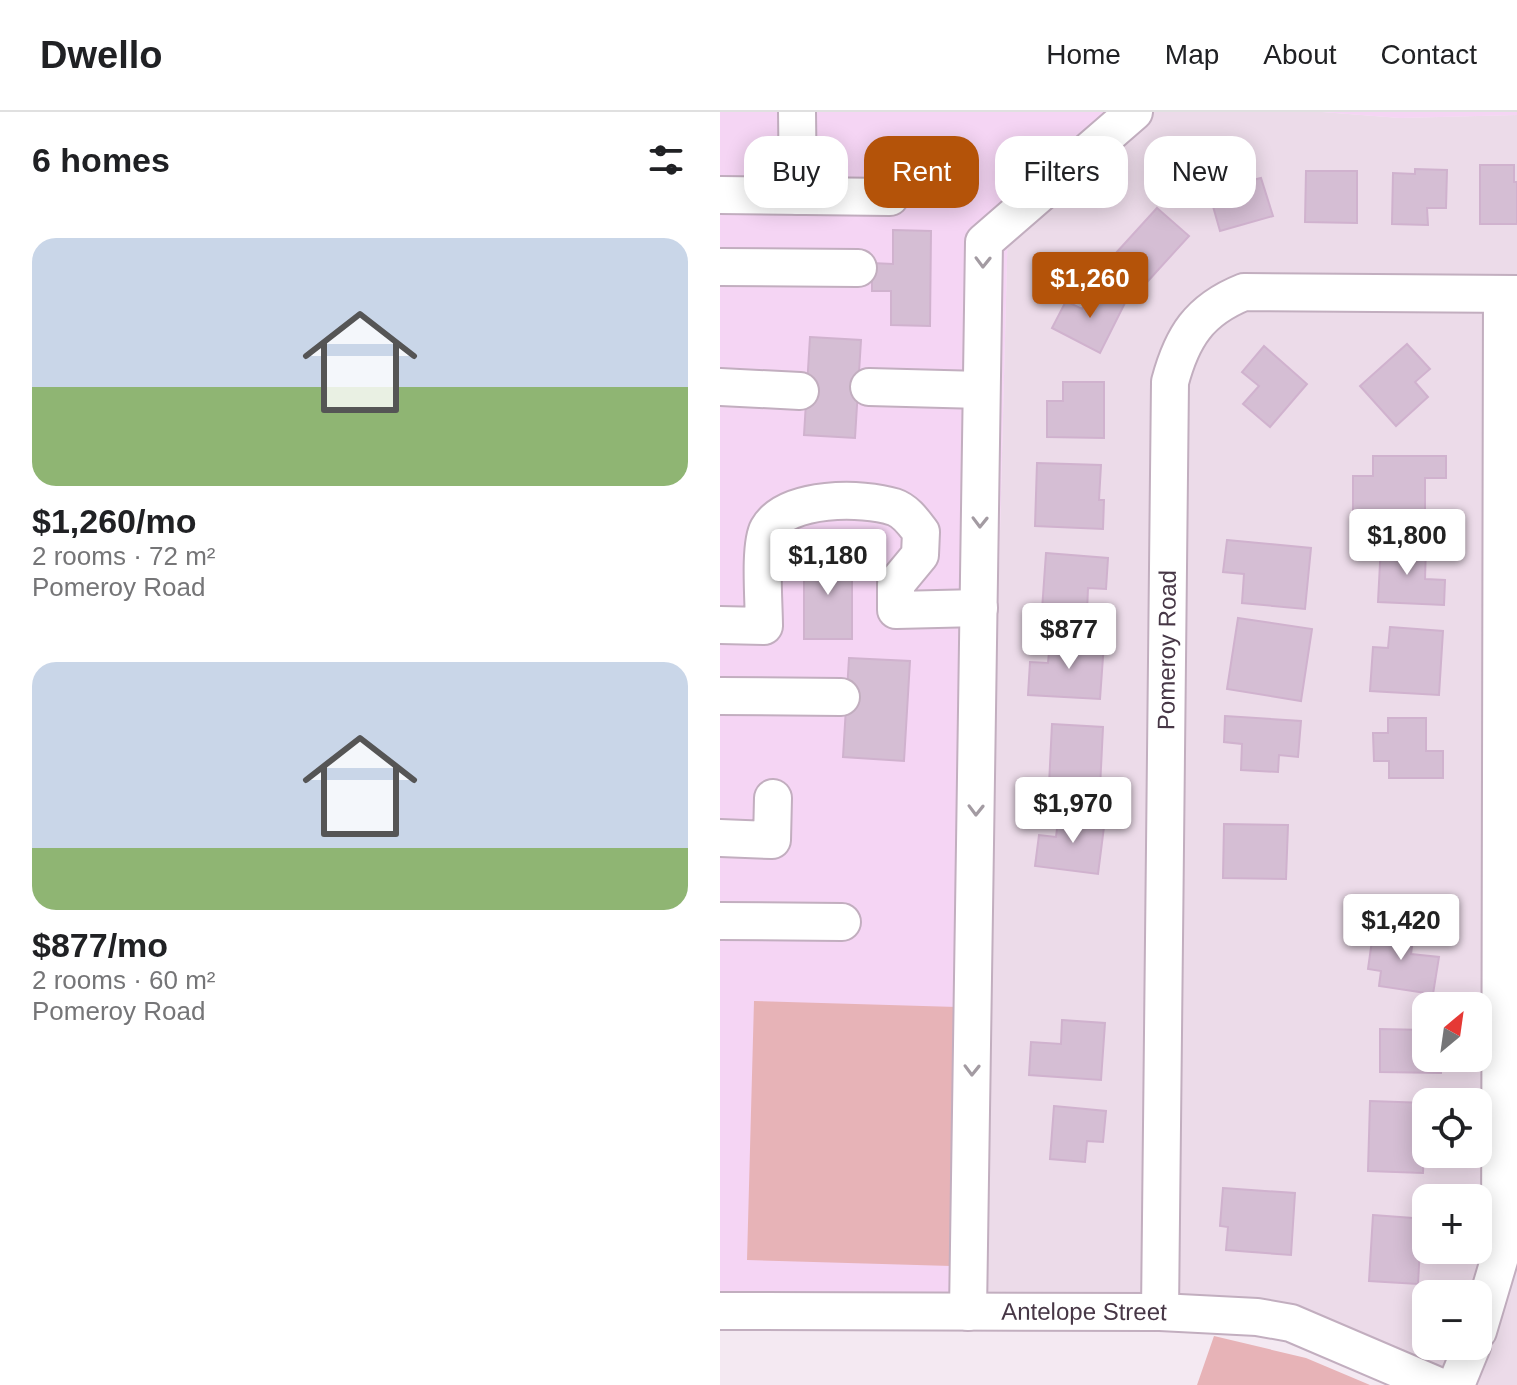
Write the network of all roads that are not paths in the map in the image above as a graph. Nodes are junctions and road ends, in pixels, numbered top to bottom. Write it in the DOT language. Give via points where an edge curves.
graph roads {
  1 [pos="797,112"];
  2 [pos="1134,112"];
  3 [pos="797,136"];
  4 [pos="720,195"];
  5 [pos="744,195"];
  6 [pos="720,267"];
  7 [pos="858,268"];
  8 [pos="1510,294"];
  9 [pos="720,387"];
  10 [pos="869,387"];
  11 [pos="981,390"];
  12 [pos="800,391"];
  13 [pos="979,608"];
  14 [pos="720,625"];
  15 [pos="720,696"];
  16 [pos="841,697"];
  17 [pos="773,798"];
  18 [pos="720,838"];
  19 [pos="720,921"];
  20 [pos="842,922"];
  21 [pos="1492,1284"];
  22 [pos="720,1311"];
  23 [pos="968,1312"];
  24 [pos="1160,1312"];
  25 [pos="1466,1360"];
  26 [pos="1436,1385"];
  27 [pos="1456,1385"];
  1 -- 3 [label="street"];
  2 -- 11 [label="street, one-way" via="984,242"];
  4 -- 5 [label="street"];
  6 -- 7 [label="street"];
  8 -- 21 [label="street" via="1500,1257"];
  8 -- 24 [label="street, Pomeroy Road" via="1244,292 1209,312 1178,353 1170,382"];
  9 -- 12 [label="street"];
  10 -- 11 [label="street"];
  11 -- 13 [label="street, one-way"];
  13 -- 14 [label="street" via="896,610 896,584 920,555 921,532 898,508 820,502 781,514 764,539 764,626"];
  13 -- 23 [label="street, one-way"];
  15 -- 16 [label="street"];
  17 -- 18 [label="street" via="772,840"];
  19 -- 20 [label="street"];
  22 -- 23 [label="street, Antelope Street"];
  23 -- 24 [label="street, Antelope Street"];
  24 -- 26 [label="street, Antelope Street" via="1291,1323"];
  25 -- 27 [label="street"];
}
